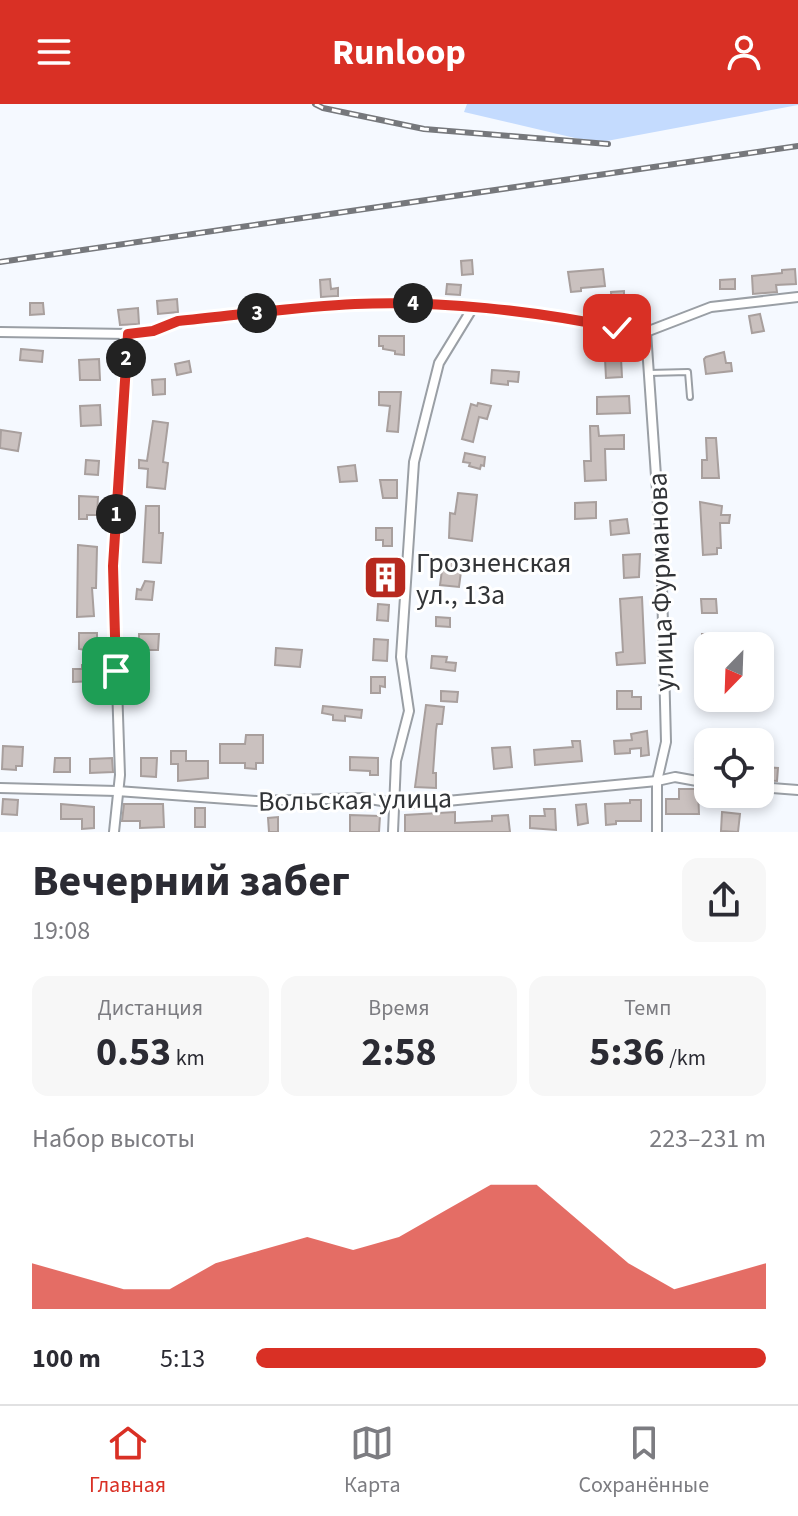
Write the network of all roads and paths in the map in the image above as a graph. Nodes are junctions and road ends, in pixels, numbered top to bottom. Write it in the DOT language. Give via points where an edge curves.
graph roads {
  1 [pos="798,297"];
  2 [pos="472,309"];
  3 [pos="0,332"];
  4 [pos="646,332"];
  5 [pos="128,334"];
  6 [pos="649,373"];
  7 [pos="690,397"];
  8 [pos="694,780"];
  9 [pos="657,781"];
  10 [pos="0,788"];
  11 [pos="774,788"];
  12 [pos="798,790"];
  13 [pos="117,791"];
  14 [pos="394,803"];
  15 [pos="114,832"];
  16 [pos="393,832"];
  17 [pos="657,832"];
  1 -- 4 [label="street" via="711,307"];
  2 -- 4 [label="street" via="565,317"];
  2 -- 5 [label="street" via="353,304 178,321"];
  2 -- 14 [label="street" via="439,363 414,462 401,657 409,711 396,761"];
  3 -- 5 [label="street"];
  4 -- 6 [label="street, улица Фурманова"];
  5 -- 13 [label="street" via="113,566"];
  6 -- 7 [label="lane" via="688,372"];
  6 -- 9 [label="street, улица Фурманова" via="666,742"];
  8 -- 9 [label="street, Вольская улица"];
  9 -- 14 [label="street, Вольская улица"];
  9 -- 17 [label="street, улица Фурманова"];
  10 -- 13 [label="street, Вольская улица"];
  11 -- 12 [label="street"];
  13 -- 14 [label="street, Вольская улица"];
  13 -- 15 [label="street"];
  14 -- 16 [label="street"];
}
